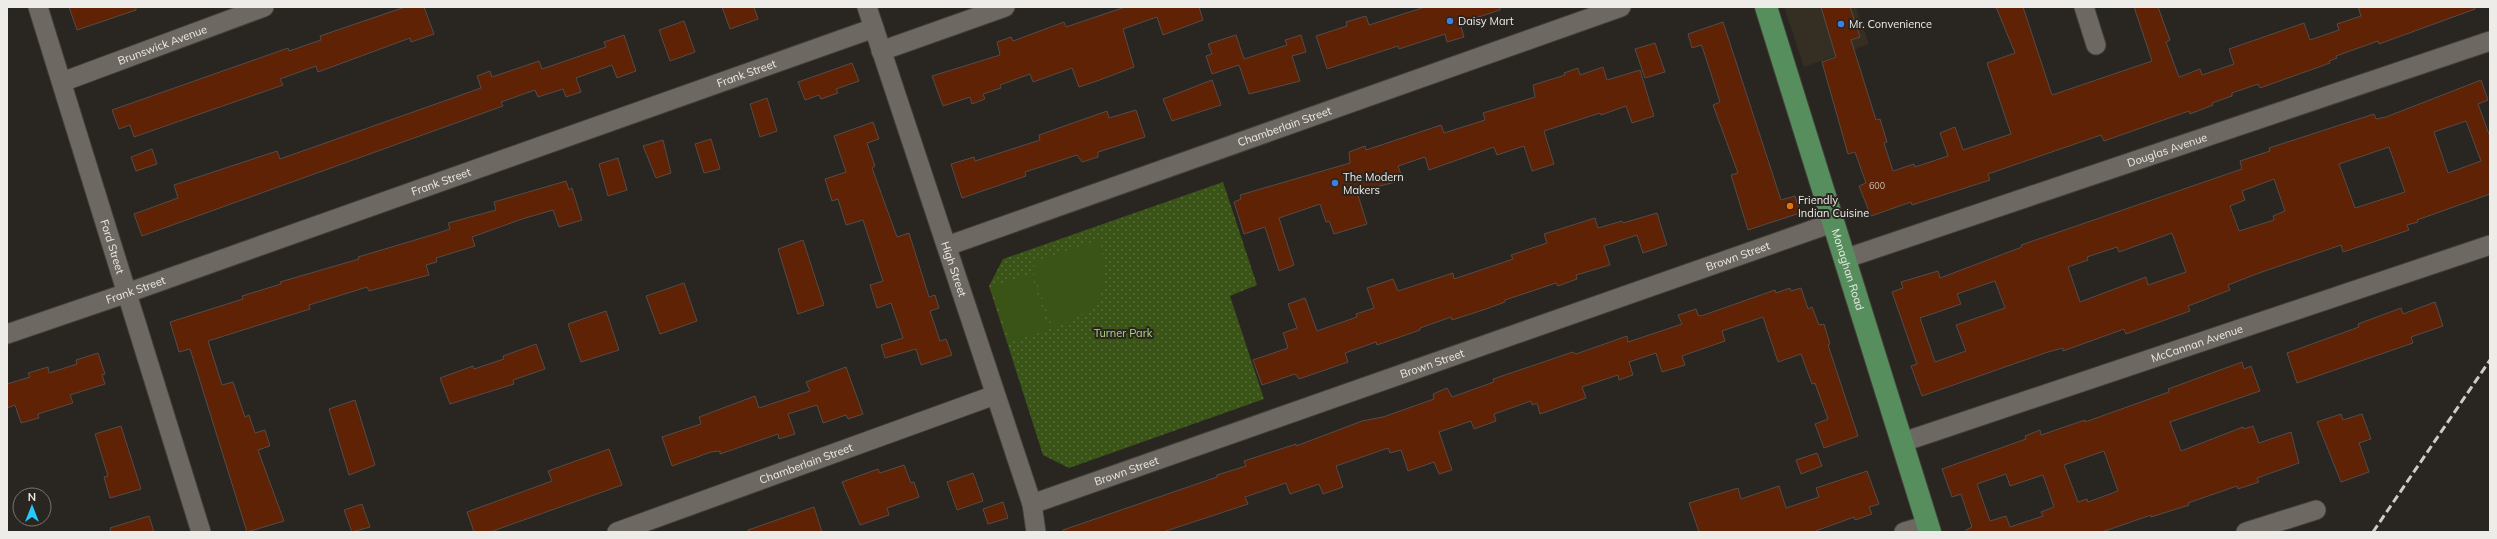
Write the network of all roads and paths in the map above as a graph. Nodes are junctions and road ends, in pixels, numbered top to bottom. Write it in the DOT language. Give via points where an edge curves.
graph roads {
  1 [pos="38,7"];
  2 [pos="264,7"];
  3 [pos="867,7"];
  4 [pos="1005,7"];
  5 [pos="1621,7"];
  6 [pos="1766,7"];
  7 [pos="2084,7"];
  8 [pos="874,28"];
  9 [pos="2490,41"];
  10 [pos="2096,45"];
  11 [pos="881,51"];
  12 [pos="62,82"];
  13 [pos="1832,223"];
  14 [pos="2490,245"];
  15 [pos="947,246"];
  16 [pos="1844,260"];
  17 [pos="127,294"];
  18 [pos="7,334"];
  19 [pos="995,396"];
  20 [pos="1904,442"];
  21 [pos="1032,504"];
  22 [pos="2316,510"];
  23 [pos="1929,528"];
  24 [pos="202,532"];
  25 [pos="618,532"];
  26 [pos="1036,532"];
  27 [pos="1904,532"];
  28 [pos="2246,532"];
  1 -- 12 [label="street, Ford Street"];
  2 -- 12 [label="street, Brunswick Avenue"];
  3 -- 8 [label="street, High Street"];
  4 -- 11 [label="street"];
  5 -- 15 [label="street, Chamberlain Street"];
  6 -- 13 [label="main road, Monaghan Road"];
  7 -- 10 [label="street"];
  8 -- 11 [label="street, High Street"];
  8 -- 17 [label="street, Frank Street"];
  9 -- 16 [label="street, Douglas Avenue"];
  11 -- 15 [label="street, High Street"];
  12 -- 17 [label="street, Ford Street"];
  13 -- 16 [label="main road, Monaghan Road"];
  13 -- 21 [label="street, Brown Street"];
  14 -- 20 [label="street, McCannan Avenue"];
  15 -- 19 [label="street, High Street"];
  16 -- 20 [label="main road, Monaghan Road"];
  17 -- 18 [label="street, Frank Street"];
  17 -- 24 [label="street, Ford Street"];
  19 -- 21 [label="street, High Street"];
  19 -- 25 [label="street, Chamberlain Street"];
  20 -- 23 [label="main road, Monaghan Road"];
  21 -- 26 [label="street, High Street"];
  22 -- 28 [label="street"];
  23 -- 27 [label="street"];
}
